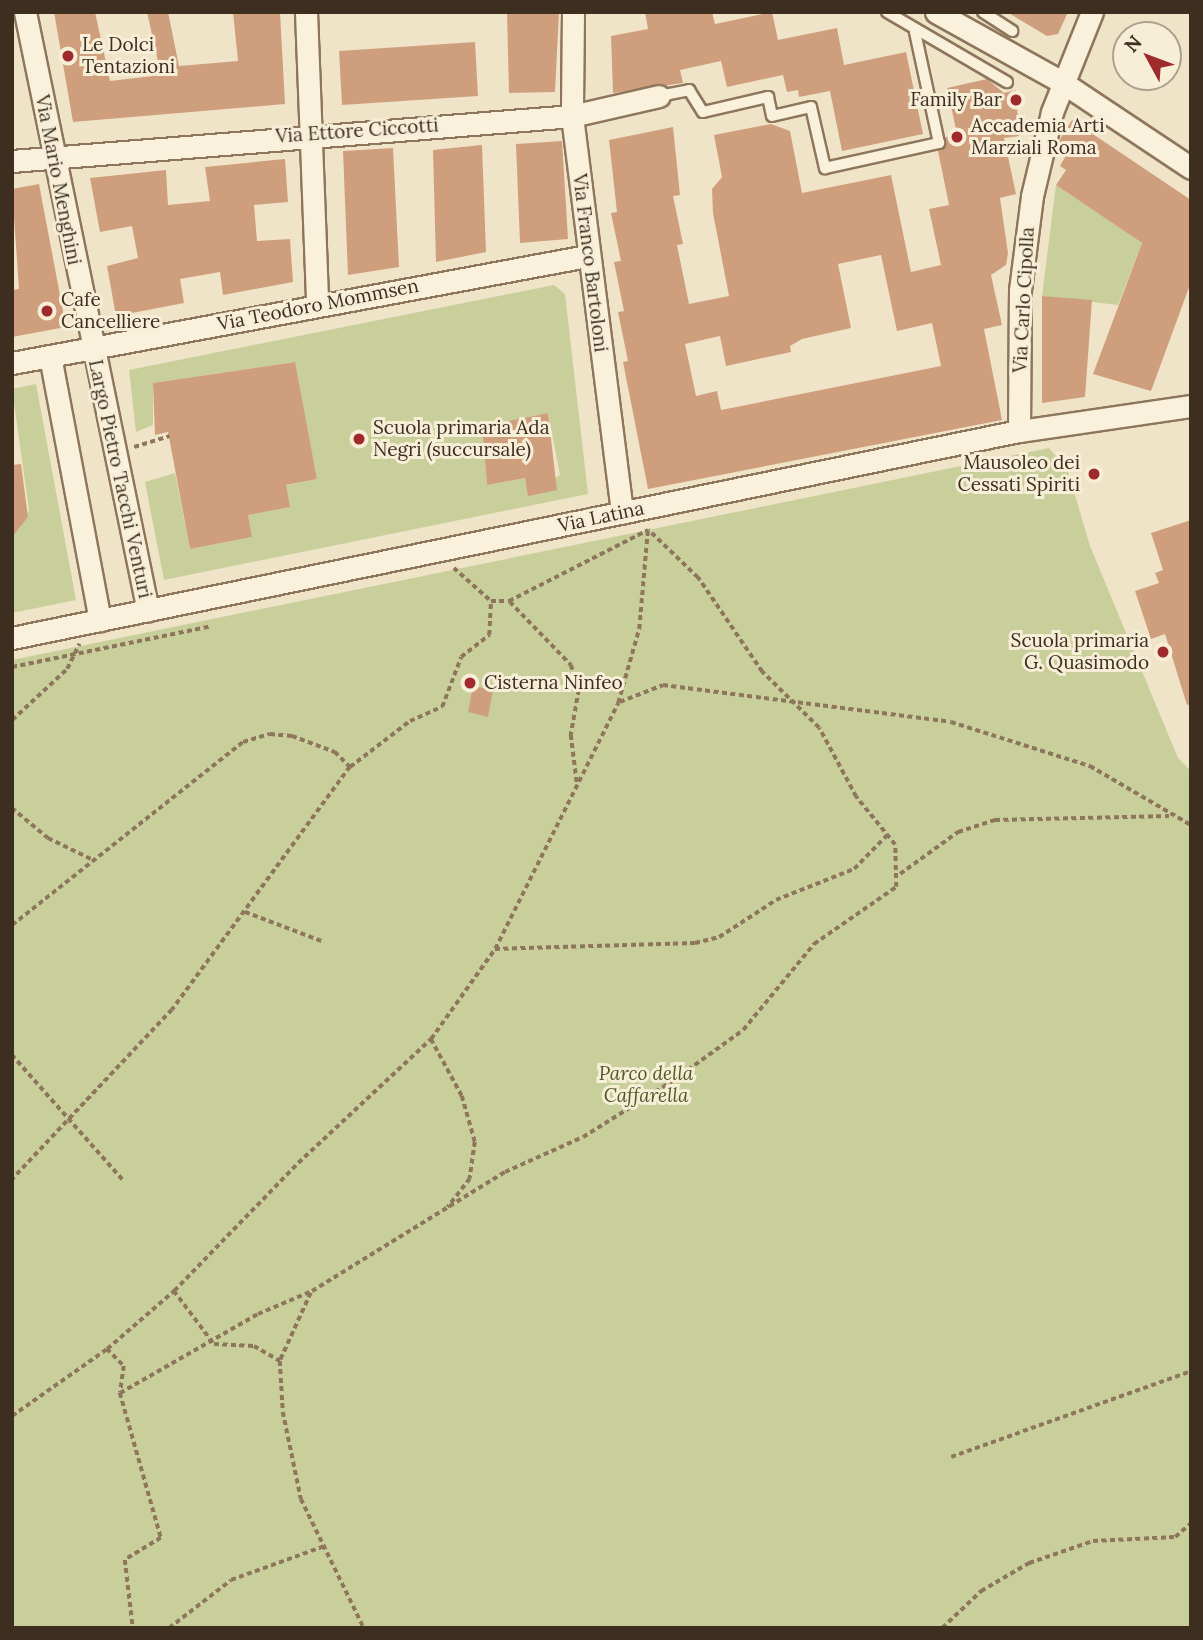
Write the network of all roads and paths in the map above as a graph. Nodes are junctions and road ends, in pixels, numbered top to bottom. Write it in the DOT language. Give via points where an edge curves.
graph roads {
  1 [pos="25,12"];
  2 [pos="306,12"];
  3 [pos="573,12"];
  4 [pos="887,12"];
  5 [pos="936,12"];
  6 [pos="983,12"];
  7 [pos="1092,12"];
  8 [pos="1012,31"];
  9 [pos="915,32"];
  10 [pos="1007,82"];
  11 [pos="1062,82"];
  12 [pos="659,96"];
  13 [pos="572,117"];
  14 [pos="311,134"];
  15 [pos="52,157"];
  16 [pos="12,161"];
  17 [pos="1191,168"];
  18 [pos="587,256"];
  19 [pos="317,304"];
  20 [pos="91,348"];
  21 [pos="50,356"];
  22 [pos="12,363"];
  23 [pos="1191,405"];
  24 [pos="1019,431"];
  25 [pos="169,436"];
  26 [pos="114,453"];
  27 [pos="622,513"];
  28 [pos="648,530"];
  29 [pos="454,568"];
  30 [pos="491,601"];
  31 [pos="509,601"];
  32 [pos="148,611"];
  33 [pos="100,620"];
  34 [pos="211,626"];
  35 [pos="12,638"];
  36 [pos="78,647"];
  37 [pos="74,658"];
  38 [pos="12,667"];
  39 [pos="790,701"];
  40 [pos="618,703"];
  41 [pos="12,720"];
  42 [pos="350,767"];
  43 [pos="577,785"];
  44 [pos="12,808"];
  45 [pos="1170,816"];
  46 [pos="1191,825"];
  47 [pos="888,834"];
  48 [pos="91,859"];
  49 [pos="900,874"];
  50 [pos="245,912"];
  51 [pos="12,925"];
  52 [pos="324,942"];
  53 [pos="495,949"];
  54 [pos="432,1040"];
  55 [pos="12,1055"];
  56 [pos="71,1121"];
  57 [pos="12,1180"];
  58 [pos="123,1180"];
  59 [pos="444,1212"];
  60 [pos="312,1291"];
  61 [pos="174,1292"];
  62 [pos="214,1344"];
  63 [pos="107,1349"];
  64 [pos="280,1361"];
  65 [pos="1191,1371"];
  66 [pos="120,1393"];
  67 [pos="12,1416"];
  68 [pos="951,1457"];
  69 [pos="1191,1523"];
  70 [pos="326,1546"];
  71 [pos="133,1628"];
  72 [pos="169,1628"];
  73 [pos="364,1628"];
  74 [pos="942,1628"];
  1 -- 15 [label="street, Via Mario Menghini"];
  2 -- 14 [label="street"];
  3 -- 13 [label="street, Via Franco Bartoloni"];
  4 -- 9 [label="lane"];
  5 -- 11 [label="street"];
  6 -- 8 [label="lane"];
  7 -- 11 [label="street, Via Carlo Cipolla"];
  9 -- 10 [label="lane"];
  9 -- 12 [label="lane" via="939,143 825,168 811,107 772,116 768,97 703,112 689,90"];
  11 -- 17 [label="street"];
  11 -- 24 [label="street, Via Carlo Cipolla" via="1026,234"];
  12 -- 13 [label="street, Via Ettore Ciccotti"];
  13 -- 14 [label="street, Via Ettore Ciccotti"];
  13 -- 18 [label="street, Via Franco Bartoloni"];
  14 -- 15 [label="street, Via Ettore Ciccotti"];
  14 -- 19 [label="street"];
  15 -- 16 [label="street, Via Ettore Ciccotti"];
  15 -- 20 [label="street, Via Mario Menghini"];
  18 -- 19 [label="street, Via Teodoro Mommsen"];
  18 -- 27 [label="street, Via Franco Bartoloni"];
  19 -- 20 [label="street, Via Teodoro Mommsen"];
  20 -- 21 [label="street, Via Teodoro Mommsen"];
  20 -- 26 [label="street, Largo Pietro Tacchi Venturi"];
  21 -- 22 [label="street, Via Teodoro Mommsen"];
  21 -- 33 [label="street"];
  23 -- 24 [label="street, Via Latina"];
  24 -- 27 [label="street, Via Latina"];
  25 -- 26 [label="path"];
  26 -- 32 [label="street, Largo Pietro Tacchi Venturi"];
  27 -- 32 [label="street, Via Latina"];
  28 -- 31 [label="path"];
  28 -- 39 [label="path" via="698,578 762,672"];
  28 -- 40 [label="path" via="639,629"];
  29 -- 30 [label="path"];
  30 -- 31 [label="path"];
  30 -- 42 [label="path" via="489,635 461,657 442,707 410,721"];
  31 -- 43 [label="path" via="571,665 579,690 570,746"];
  32 -- 33 [label="street, Via Latina"];
  33 -- 35 [label="street, Via Latina"];
  34 -- 37 [label="path"];
  36 -- 37 [label="path"];
  37 -- 38 [label="path"];
  37 -- 41 [label="path"];
  39 -- 40 [label="path" via="663,685"];
  39 -- 45 [label="path" via="951,722 1016,738 1090,766"];
  39 -- 47 [label="path" via="819,728 856,797"];
  40 -- 43 [label="path"];
  42 -- 48 [label="path" via="335,752 292,736 270,734 243,742"];
  42 -- 50 [label="path"];
  43 -- 53 [label="path"];
  44 -- 48 [label="path" via="48,838"];
  45 -- 46 [label="path"];
  45 -- 49 [label="path" via="995,820 958,832"];
  47 -- 49 [label="path"];
  47 -- 53 [label="path" via="854,869 776,900 719,937 695,943"];
  48 -- 51 [label="path"];
  49 -- 59 [label="path" via="881,902 865,905 804,954 743,1030 583,1138 505,1172"];
  50 -- 52 [label="path"];
  50 -- 56 [label="path" via="172,1010"];
  53 -- 54 [label="path"];
  54 -- 59 [label="path" via="462,1096 475,1142 470,1179"];
  54 -- 61 [label="path" via="298,1163"];
  55 -- 56 [label="path"];
  56 -- 57 [label="path"];
  56 -- 58 [label="path"];
  59 -- 60 [label="path"];
  60 -- 62 [label="path" via="258,1314"];
  60 -- 64 [label="path"];
  61 -- 62 [label="path"];
  61 -- 63 [label="path"];
  62 -- 64 [label="path" via="254,1346"];
  62 -- 66 [label="path"];
  63 -- 66 [label="path" via="124,1366"];
  63 -- 67 [label="path"];
  64 -- 70 [label="path" via="283,1412 301,1499"];
  65 -- 68 [label="path"];
  66 -- 71 [label="path" via="161,1538 125,1560"];
  69 -- 74 [label="path" via="1175,1537 1093,1541 1029,1563 1001,1575"];
  70 -- 72 [label="path" via="231,1580"];
  70 -- 73 [label="path"];
}
